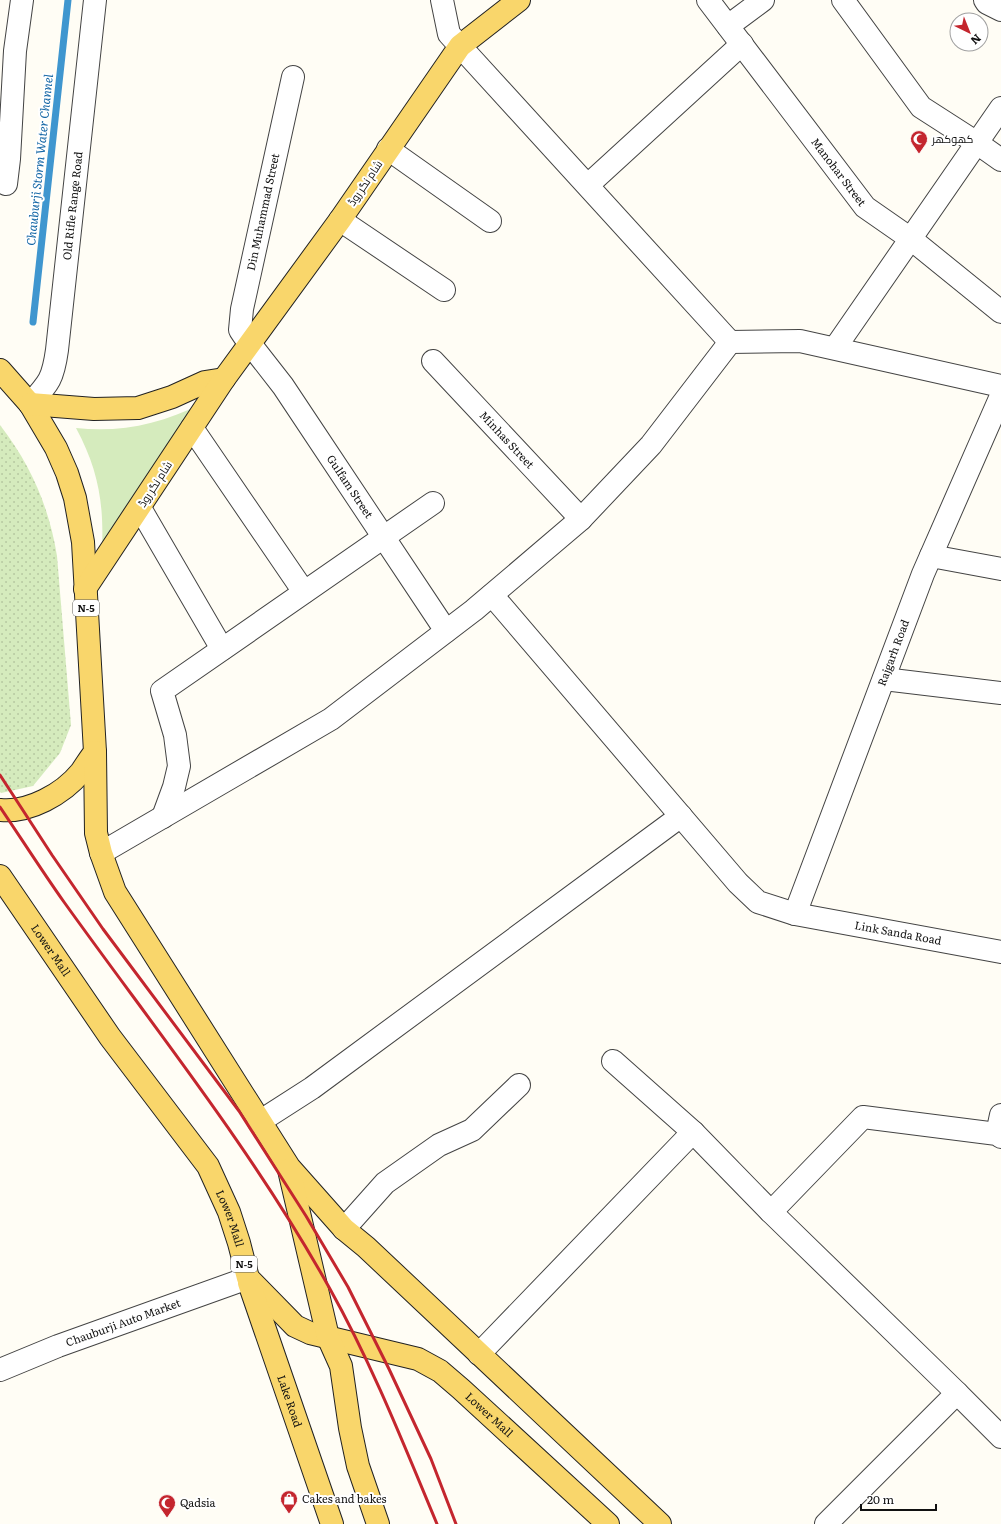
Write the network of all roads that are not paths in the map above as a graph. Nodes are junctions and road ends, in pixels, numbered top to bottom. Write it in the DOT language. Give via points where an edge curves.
graph roads {
  1 [pos="22,0"];
  2 [pos="95,0"];
  3 [pos="442,0"];
  4 [pos="519,0"];
  5 [pos="708,0"];
  6 [pos="763,0"];
  7 [pos="843,0"];
  8 [pos="985,0"];
  9 [pos="1001,10"];
  10 [pos="728,26"];
  11 [pos="742,44"];
  12 [pos="460,46"];
  13 [pos="293,77"];
  14 [pos="1001,108"];
  15 [pos="977,143"];
  16 [pos="388,149"];
  17 [pos="1001,160"];
  18 [pos="6,184"];
  19 [pos="588,185"];
  20 [pos="340,220"];
  21 [pos="490,221"];
  22 [pos="911,239"];
  23 [pos="444,290"];
  24 [pos="1001,312"];
  25 [pos="730,342"];
  26 [pos="250,344"];
  27 [pos="835,348"];
  28 [pos="433,361"];
  29 [pos="0,370"];
  30 [pos="224,379"];
  31 [pos="1001,386"];
  32 [pos="1001,396"];
  33 [pos="30,404"];
  34 [pos="192,428"];
  35 [pos="433,503"];
  36 [pos="140,508"];
  37 [pos="581,519"];
  38 [pos="383,537"];
  39 [pos="930,556"];
  40 [pos="1001,569"];
  41 [pos="85,589"];
  42 [pos="304,592"];
  43 [pos="492,595"];
  44 [pos="446,631"];
  45 [pos="222,649"];
  46 [pos="884,678"];
  47 [pos="1001,694"];
  48 [pos="95,752"];
  49 [pos="0,810"];
  50 [pos="681,816"];
  51 [pos="163,817"];
  52 [pos="101,853"];
  53 [pos="0,876"];
  54 [pos="796,914"];
  55 [pos="1001,952"];
  56 [pos="613,1061"];
  57 [pos="519,1085"];
  58 [pos="259,1122"];
  59 [pos="1000,1129"];
  60 [pos="693,1132"];
  61 [pos="289,1167"];
  62 [pos="771,1212"];
  63 [pos="344,1229"];
  64 [pos="248,1278"];
  65 [pos="328,1337"];
  66 [pos="479,1354"];
  67 [pos="0,1370"];
  68 [pos="957,1393"];
  69 [pos="1001,1437"];
  70 [pos="332,1524"];
  71 [pos="378,1524"];
  72 [pos="608,1524"];
  73 [pos="660,1524"];
  74 [pos="826,1524"];
  1 -- 18 [label="street" via="15,51 10,159"];
  2 -- 33 [label="street, Old Rifle Range Road" via="54,371 48,384"];
  3 -- 12 [label="street" via="449,34"];
  4 -- 12 [label="main road, شام نگر روڈ"];
  5 -- 10 [label="street, Manohar Street"];
  6 -- 10 [label="street"];
  7 -- 15 [label="street" via="921,107"];
  8 -- 9 [label="street"];
  10 -- 11 [label="street, Manohar Street"];
  11 -- 19 [label="street"];
  11 -- 22 [label="street, Manohar Street" via="865,207"];
  12 -- 16 [label="main road, شام نگر روڈ"];
  12 -- 19 [label="street"];
  13 -- 26 [label="street, Din Muhammad Street" via="242,309 240,330"];
  14 -- 15 [label="street"];
  15 -- 17 [label="street"];
  15 -- 22 [label="street"];
  16 -- 20 [label="main road, شام نگر روڈ"];
  16 -- 21 [label="street"];
  19 -- 25 [label="street"];
  20 -- 23 [label="street"];
  20 -- 26 [label="main road, شام نگر روڈ"];
  22 -- 24 [label="street, Manohar Street"];
  22 -- 27 [label="street"];
  25 -- 27 [label="street" via="800,341"];
  25 -- 37 [label="street" via="651,445"];
  26 -- 30 [label="main road, شام نگر روڈ"];
  26 -- 38 [label="street, Gulfam Street" via="283,386"];
  27 -- 31 [label="street"];
  28 -- 37 [label="street, Minhas Street"];
  29 -- 33 [label="main road, N-5"];
  30 -- 33 [label="main road" via="205,382 172,397 138,408 94,409"];
  30 -- 34 [label="main road, شام نگر روڈ"];
  32 -- 39 [label="street, Rajgarh Road"];
  33 -- 41 [label="main road, N-5" via="56,448 75,498 83,542"];
  34 -- 36 [label="main road, شام نگر روڈ"];
  34 -- 42 [label="street"];
  35 -- 38 [label="street"];
  36 -- 41 [label="main road, شام نگر روڈ"];
  36 -- 45 [label="street"];
  37 -- 43 [label="street"];
  38 -- 42 [label="street"];
  38 -- 44 [label="street, Gulfam Street"];
  39 -- 40 [label="street"];
  39 -- 46 [label="street, Rajgarh Road"];
  41 -- 48 [label="main road, N-5"];
  42 -- 45 [label="street"];
  43 -- 44 [label="street"];
  43 -- 50 [label="street, Link Sanda Road"];
  44 -- 51 [label="street" via="331,719"];
  45 -- 51 [label="street" via="162,691 175,734 179,766"];
  46 -- 47 [label="street"];
  46 -- 54 [label="street, Rajgarh Road"];
  48 -- 49 [label="main road" via="80,773 54,795 30,807 11,811"];
  48 -- 52 [label="main road, N-5" via="96,833"];
  50 -- 54 [label="street, Link Sanda Road" via="738,883 758,902"];
  50 -- 58 [label="street" via="312,1088"];
  51 -- 52 [label="street"];
  52 -- 58 [label="main road, N-5" via="115,892"];
  53 -- 64 [label="main road, Lower Mall / N-5" via="110,1037 208,1166 229,1212"];
  54 -- 55 [label="street, Link Sanda Road"];
  56 -- 60 [label="street"];
  57 -- 63 [label="street" via="472,1130 439,1145 385,1183"];
  58 -- 61 [label="main road, N-5"];
  59 -- 62 [label="street" via="863,1117"];
  60 -- 62 [label="street"];
  60 -- 66 [label="street"];
  61 -- 63 [label="main road, N-5"];
  61 -- 65 [label="main road"];
  62 -- 68 [label="street"];
  63 -- 66 [label="main road, N-5"];
  64 -- 65 [label="main road, Lower Mall / N-5" via="295,1326 310,1334"];
  64 -- 67 [label="street, Chauburji Auto Market" via="58,1346"];
  64 -- 70 [label="main road, Lake Road"];
  65 -- 71 [label="main road" via="341,1366 358,1466"];
  65 -- 72 [label="main road, Lower Mall / N-5" via="418,1359 440,1371"];
  66 -- 73 [label="main road, N-5"];
  68 -- 69 [label="street"];
  68 -- 74 [label="street"];
}
